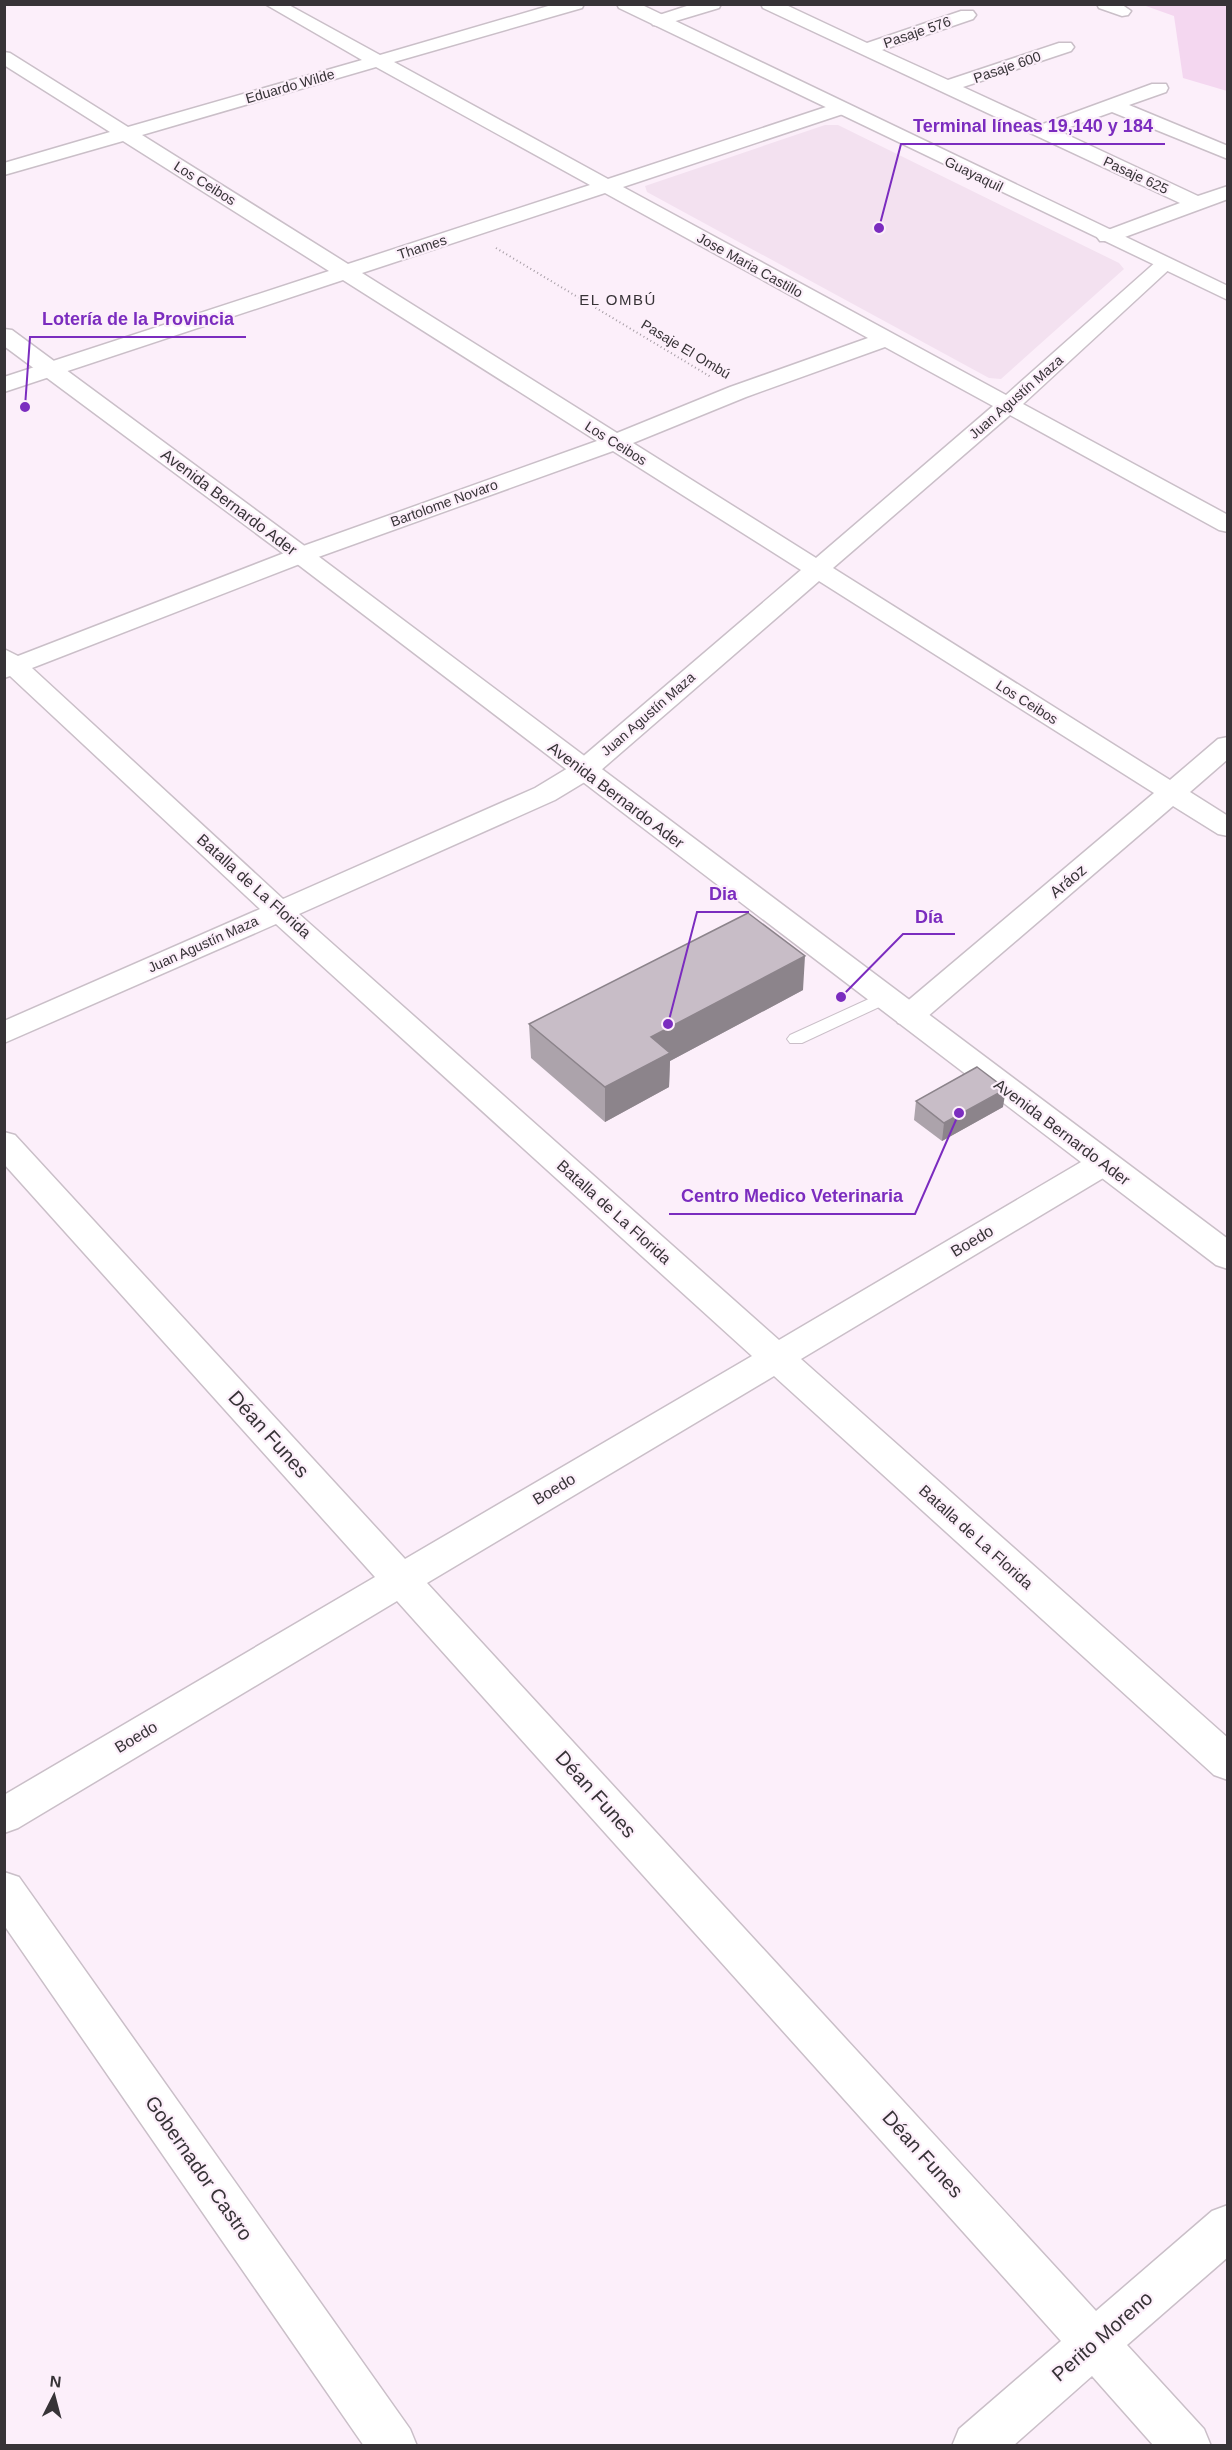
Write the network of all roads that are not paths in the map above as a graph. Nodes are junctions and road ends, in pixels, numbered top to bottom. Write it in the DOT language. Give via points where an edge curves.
graph roads {
  1 [pos="273,4"];
  2 [pos="576,4"];
  3 [pos="625,4"];
  4 [pos="713,4"];
  5 [pos="1105,4"];
  6 [pos="774,5"];
  7 [pos="1122,11"];
  8 [pos="967,15"];
  9 [pos="659,21"];
  10 [pos="1065,47"];
  11 [pos="867,49"];
  12 [pos="4,57"];
  13 [pos="377,61"];
  14 [pos="949,86"];
  15 [pos="1159,88"];
  16 [pos="1112,105"];
  17 [pos="839,109"];
  18 [pos="1042,131"];
  19 [pos="127,134"];
  20 [pos="1222,146"];
  21 [pos="4,169"];
  22 [pos="605,186"];
  23 [pos="1227,192"];
  24 [pos="1197,203"];
  25 [pos="1107,237"];
  26 [pos="1165,264"];
  27 [pos="345,272"];
  28 [pos="1227,293"];
  29 [pos="4,335"];
  30 [pos="885,339"];
  31 [pos="51,370"];
  32 [pos="4,385"];
  33 [pos="1008,405"];
  34 [pos="615,442"];
  35 [pos="1227,525"];
  36 [pos="301,555"];
  37 [pos="816,568"];
  38 [pos="8,664"];
  39 [pos="1227,745"];
  40 [pos="583,771"];
  41 [pos="1172,793"];
  42 [pos="1227,828"];
  43 [pos="279,910"];
  44 [pos="884,998"];
  45 [pos="909,1016"];
  46 [pos="4,1033"];
  47 [pos="796,1039"];
  48 [pos="4,1143"];
  49 [pos="1104,1163"];
  50 [pos="1227,1257"];
  51 [pos="776,1357"];
  52 [pos="401,1580"];
  53 [pos="1227,1763"];
  54 [pos="4,1815"];
  55 [pos="4,1890"];
  56 [pos="1227,2227"];
  57 [pos="1094,2343"];
  58 [pos="393,2445"];
  59 [pos="976,2445"];
  60 [pos="1187,2445"];
  1 -- 13 [label="street, Jose Maria Castillo"];
  2 -- 13 [label="street, Eduardo Wilde"];
  3 -- 9 [label="street, Guayaquil"];
  4 -- 9 [label="street"];
  5 -- 7 [label="street"];
  6 -- 11 [label="street, Pasaje 625"];
  8 -- 11 [label="street, Pasaje 576"];
  9 -- 17 [label="street, Guayaquil"];
  10 -- 14 [label="street, Pasaje 600"];
  11 -- 14 [label="street, Pasaje 625"];
  12 -- 19 [label="street, Los Ceibos"];
  13 -- 19 [label="street, Eduardo Wilde"];
  13 -- 22 [label="street, Jose Maria Castillo"];
  14 -- 18 [label="street, Pasaje 625"];
  15 -- 16 [label="street"];
  16 -- 18 [label="street"];
  16 -- 20 [label="street"];
  17 -- 22 [label="street, Thames"];
  17 -- 25 [label="street, Guayaquil"];
  18 -- 24 [label="street, Pasaje 625"];
  19 -- 21 [label="street, Eduardo Wilde"];
  19 -- 27 [label="street, Los Ceibos"];
  22 -- 27 [label="street, Thames"];
  22 -- 30 [label="street, Jose Maria Castillo"];
  23 -- 24 [label="street"];
  24 -- 25 [label="street"];
  25 -- 26 [label="street, Guayaquil"];
  26 -- 28 [label="street, Guayaquil"];
  26 -- 33 [label="street, Juan Agustín Maza"];
  27 -- 31 [label="street, Thames"];
  27 -- 34 [label="street, Los Ceibos"];
  29 -- 31 [label="street, Avenida Bernardo Ader"];
  30 -- 33 [label="street, Jose Maria Castillo"];
  30 -- 34 [label="street, Bartolome Novaro"];
  31 -- 32 [label="street, Thames"];
  31 -- 36 [label="street, Avenida Bernardo Ader"];
  33 -- 35 [label="street, Jose Maria Castillo"];
  33 -- 37 [label="street, Juan Agustín Maza"];
  34 -- 36 [label="street, Bartolome Novaro"];
  34 -- 37 [label="street, Los Ceibos"];
  36 -- 38 [label="street, Bartolome Novaro"];
  36 -- 40 [label="street, Avenida Bernardo Ader"];
  37 -- 40 [label="street, Juan Agustín Maza"];
  37 -- 41 [label="street, Los Ceibos"];
  38 -- 43 [label="street, Batalla de La Florida"];
  39 -- 41 [label="street, Aráoz"];
  40 -- 43 [label="street, Juan Agustín Maza" via="545,794"];
  40 -- 44 [label="street, Avenida Bernardo Ader"];
  41 -- 42 [label="street, Los Ceibos"];
  41 -- 45 [label="street, Aráoz"];
  43 -- 46 [label="street, Juan Agustín Maza"];
  43 -- 51 [label="street, Batalla de La Florida"];
  44 -- 45 [label="street, Avenida Bernardo Ader"];
  44 -- 47 [label="lane"];
  45 -- 49 [label="street, Avenida Bernardo Ader"];
  48 -- 52 [label="street, Déan Funes"];
  49 -- 50 [label="street, Avenida Bernardo Ader"];
  49 -- 51 [label="street, Boedo"];
  51 -- 52 [label="street, Boedo"];
  51 -- 53 [label="street, Batalla de La Florida"];
  52 -- 54 [label="street, Boedo"];
  52 -- 57 [label="street, Déan Funes"];
  55 -- 58 [label="street, Gobernador Castro"];
  56 -- 57 [label="street, Perito Moreno"];
  57 -- 59 [label="street, Perito Moreno"];
  57 -- 60 [label="street, Déan Funes"];
}
